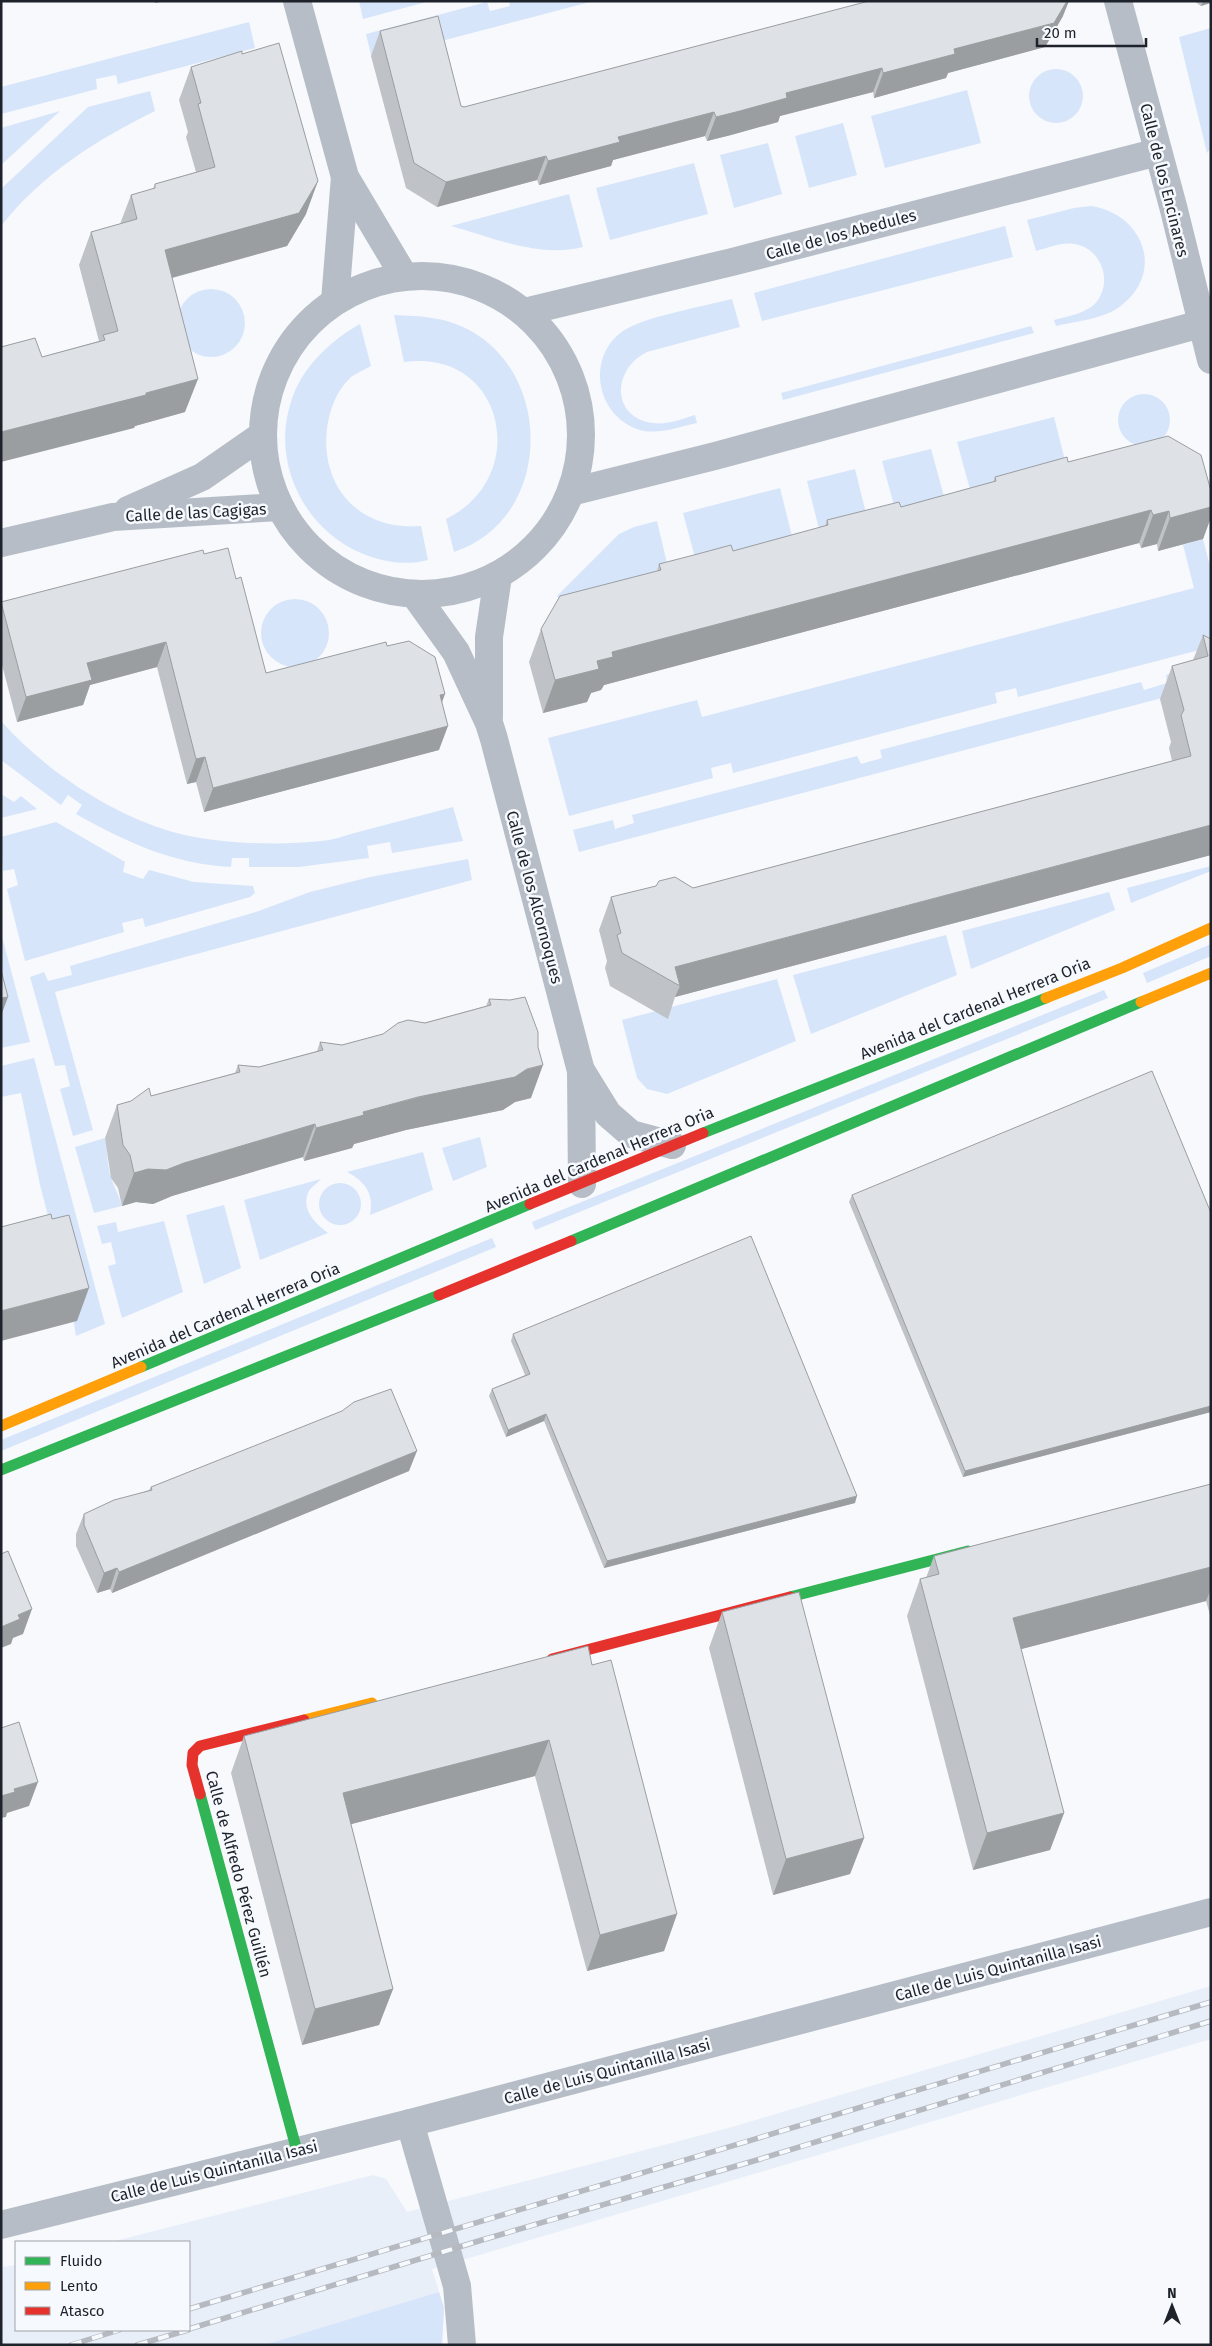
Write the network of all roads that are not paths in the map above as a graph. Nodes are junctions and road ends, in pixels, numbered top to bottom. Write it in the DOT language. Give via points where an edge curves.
graph roads {
  1 [pos="297,1"];
  2 [pos="1118,1"];
  3 [pos="1158,152"];
  4 [pos="345,177"];
  5 [pos="404,276"];
  6 [pos="335,301"];
  7 [pos="524,312"];
  8 [pos="1201,324"];
  9 [pos="1211,360"];
  10 [pos="261,436"];
  11 [pos="571,492"];
  12 [pos="279,507"];
  13 [pos="113,517"];
  14 [pos="1,543"];
  15 [pos="498,576"];
  16 [pos="415,595"];
  17 [pos="489,723"];
  18 [pos="1211,928"];
  19 [pos="1211,973"];
  20 [pos="581,1070"];
  21 [pos="672,1145"];
  22 [pos="582,1184"];
  23 [pos="1,1426"];
  24 [pos="1,1470"];
  25 [pos="982,1547"];
  26 [pos="543,1661"];
  27 [pos="381,1701"];
  28 [pos="1211,1912"];
  29 [pos="410,2123"];
  30 [pos="297,2151"];
  31 [pos="1,2225"];
  32 [pos="462,2345"];
  1 -- 4 [label="street"];
  2 -- 3 [label="street, Calle de los Encinares"];
  3 -- 7 [label="street, Calle de los Abedules"];
  3 -- 8 [label="street, Calle de los Encinares"];
  4 -- 5 [label="street"];
  4 -- 6 [label="street"];
  5 -- 6 [label="street" via="370,284"];
  5 -- 7 [label="street" via="435,276 467,282 497,294"];
  6 -- 10 [label="street" via="304,327 281,359 266,397"];
  7 -- 11 [label="street" via="547,336 565,364 576,395 582,427 580,460"];
  8 -- 9 [label="street, Calle de los Encinares"];
  8 -- 11 [label="street"];
  10 -- 12 [label="street" via="267,476"];
  10 -- 13 [label="street, Calle de las Cagigas" via="202,477"];
  11 -- 15 [label="street" via="543,539"];
  12 -- 13 [label="street, Calle de las Cagigas"];
  12 -- 16 [label="street" via="297,536 321,560 350,578 382,590"];
  13 -- 14 [label="street, Calle de las Cagigas"];
  15 -- 16 [label="street" via="449,593"];
  15 -- 17 [label="street, Calle de los Alcornoques" via="489,637"];
  16 -- 17 [label="street, Calle de los Alcornoques" via="456,652"];
  17 -- 20 [label="street, Calle de los Alcornoques"];
  18 -- 21 [label="main road, Avenida del Cardenal Herrera Oria" via="1122,968"];
  19 -- 24 [label="main road" via="521,1262"];
  20 -- 21 [label="street, Calle de los Alcornoques" via="608,1114 631,1134"];
  20 -- 22 [label="street, Calle de los Alcornoques"];
  21 -- 22 [label="main road, Avenida del Cardenal Herrera Oria"];
  22 -- 23 [label="main road, Avenida del Cardenal Herrera Oria"];
  25 -- 26 [label="main road"];
  27 -- 30 [label="main road, Calle de Alfredo Pérez Guillén" via="200,1746 193,1753 192,1766"];
  28 -- 29 [label="street, Calle de Luis Quintanilla Isasi"];
  29 -- 30 [label="street, Calle de Luis Quintanilla Isasi"];
  29 -- 32 [label="street" via="457,2286"];
  30 -- 31 [label="street, Calle de Luis Quintanilla Isasi"];
}
